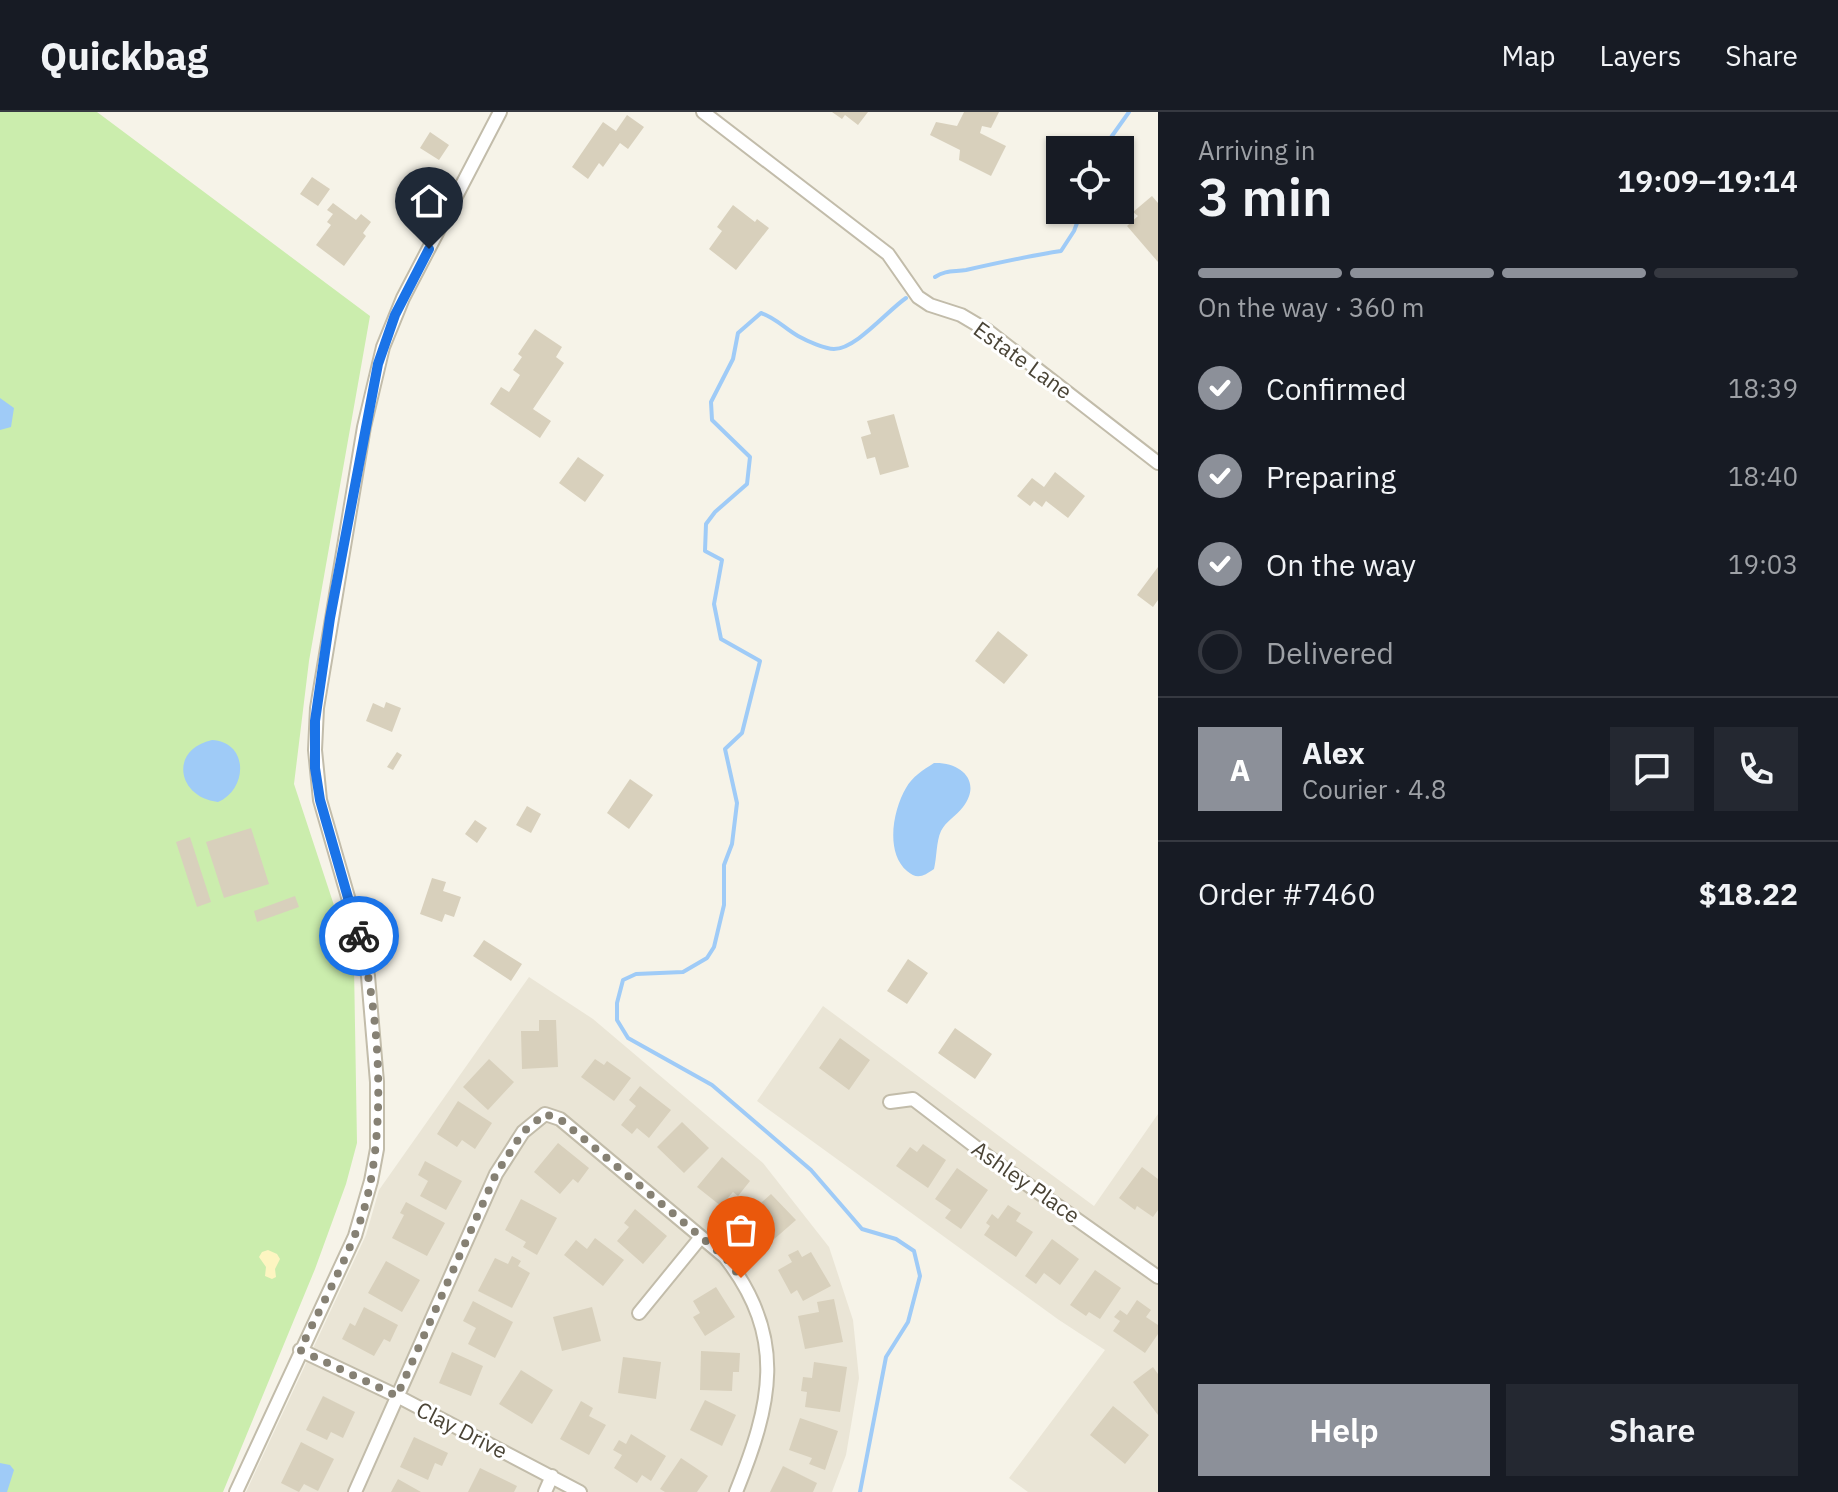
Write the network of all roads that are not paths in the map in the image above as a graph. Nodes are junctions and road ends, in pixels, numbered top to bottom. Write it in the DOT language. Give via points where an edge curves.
graph roads {
  1 [pos="500,112"];
  2 [pos="703,112"];
  3 [pos="1158,463"];
  4 [pos="890,1102"];
  5 [pos="701,1237"];
  6 [pos="1158,1277"];
  7 [pos="639,1313"];
  8 [pos="300,1350"];
  9 [pos="397,1396"];
  10 [pos="552,1476"];
  11 [pos="236,1492"];
  12 [pos="355,1492"];
  13 [pos="545,1492"];
  14 [pos="580,1492"];
  15 [pos="736,1492"];
  1 -- 8 [label="street" via="383,347 330,618 315,721 315,768 368,976 378,1129 375,1167 361,1217"];
  2 -- 3 [label="street, Estate Lane" via="888,254 918,297 988,331"];
  4 -- 6 [label="street, Ashley Place" via="913,1099"];
  5 -- 7 [label="street"];
  5 -- 9 [label="street" via="560,1119 545,1114 523,1132 496,1174"];
  5 -- 15 [label="street" via="741,1278 764,1329 769,1365 755,1445"];
  8 -- 9 [label="street, Clay Drive"];
  8 -- 11 [label="street"];
  9 -- 10 [label="street, Clay Drive"];
  9 -- 12 [label="street"];
  10 -- 13 [label="street"];
  10 -- 14 [label="street, Clay Drive"];
}
